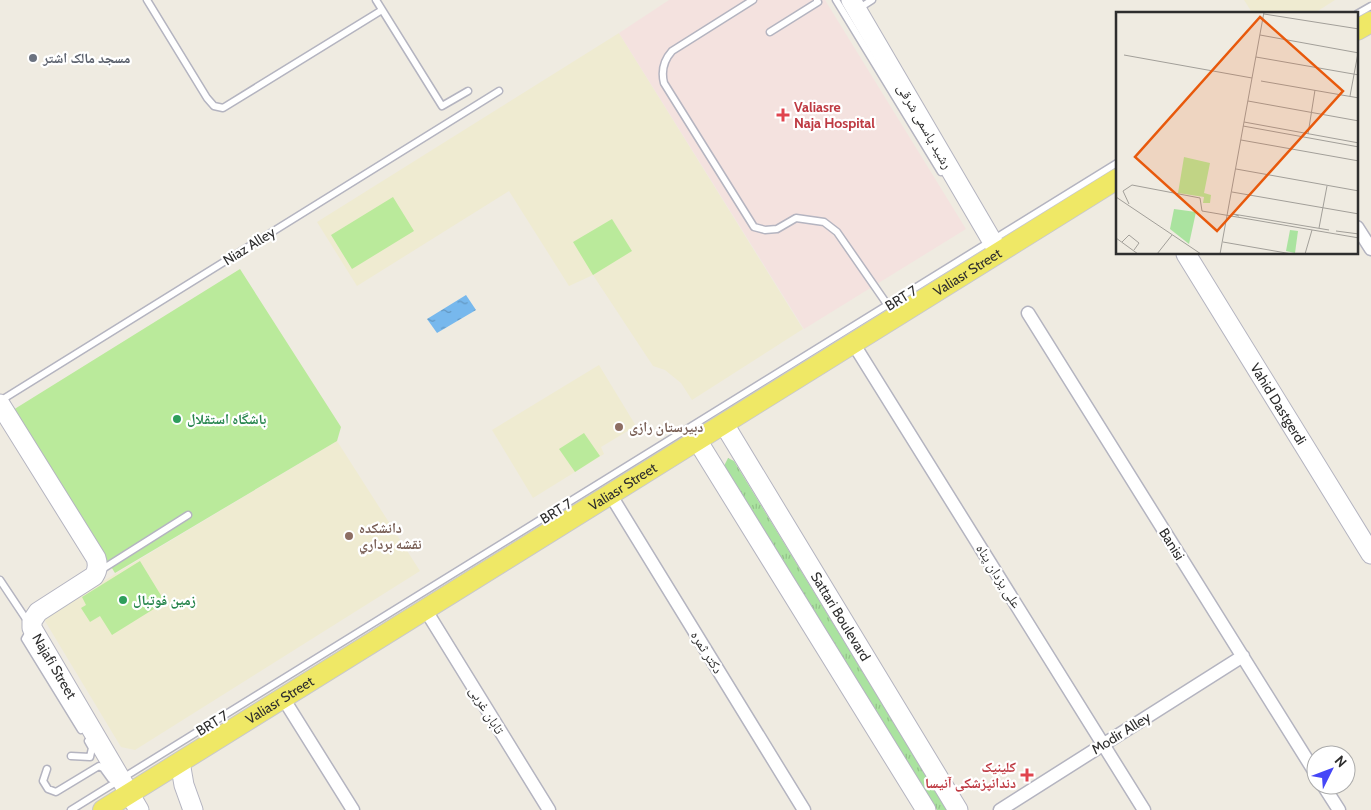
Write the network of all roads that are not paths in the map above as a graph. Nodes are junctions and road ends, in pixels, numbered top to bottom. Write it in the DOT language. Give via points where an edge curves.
graph roads {
  1 [pos="147,0"];
  2 [pos="376,0"];
  3 [pos="752,0"];
  4 [pos="817,0"];
  5 [pos="836,0"];
  6 [pos="860,3"];
  7 [pos="1371,6"];
  8 [pos="382,10"];
  9 [pos="1358,13"];
  10 [pos="1371,22"];
  11 [pos="1358,29"];
  12 [pos="770,32"];
  13 [pos="468,91"];
  14 [pos="499,91"];
  15 [pos="1116,164"];
  16 [pos="944,178"];
  17 [pos="1116,180"];
  18 [pos="1358,229"];
  19 [pos="995,246"];
  20 [pos="1371,249"];
  21 [pos="1187,255"];
  22 [pos="891,311"];
  23 [pos="1028,313"];
  24 [pos="854,343"];
  25 [pos="0,402"];
  26 [pos="724,424"];
  27 [pos="697,440"];
  28 [pos="741,452"];
  29 [pos="714,468"];
  30 [pos="610,494"];
  31 [pos="188,516"];
  32 [pos="1371,554"];
  33 [pos="95,574"];
  34 [pos="0,580"];
  35 [pos="425,609"];
  36 [pos="32,628"];
  37 [pos="1242,656"];
  38 [pos="283,698"];
  39 [pos="1103,745"];
  40 [pos="71,756"];
  41 [pos="1306,758"];
  42 [pos="180,762"];
  43 [pos="47,769"];
  44 [pos="1329,795"];
  45 [pos="128,796"];
  46 [pos="71,810"];
  47 [pos="103,810"];
  48 [pos="193,810"];
  49 [pos="353,810"];
  50 [pos="550,810"];
  51 [pos="804,810"];
  52 [pos="926,810"];
  53 [pos="958,810"];
  54 [pos="1000,810"];
  55 [pos="1144,810"];
  56 [pos="1338,810"];
  1 -- 8 [label="lane" via="207,98 214,106 224,108"];
  2 -- 8 [label="lane"];
  3 -- 22 [label="lane" via="672,51 662,75 664,83 754,227 777,229 796,218 824,222 837,232"];
  4 -- 12 [label="lane"];
  5 -- 16 [label="lane"];
  6 -- 19 [label="street, رشید یاسمی شرقی"];
  7 -- 9 [label="lane"];
  8 -- 13 [label="lane" via="442,106"];
  10 -- 11 [label="main road"];
  14 -- 25 [label="lane, Niaz Alley"];
  15 -- 19 [label="lane"];
  17 -- 19 [label="main road, Valiasr Street"];
  18 -- 20 [label="street"];
  19 -- 22 [label="main road, Valiasr Street"];
  21 -- 32 [label="street, Vahid Dastgerdi"];
  22 -- 24 [label="main road, Valiasr Street"];
  22 -- 45 [label="lane, BRT 7"];
  23 -- 37 [label="street, Banisi"];
  24 -- 26 [label="main road, Valiasr Street"];
  24 -- 39 [label="street, علی یزدان پناه"];
  25 -- 33 [label="street" via="96,558"];
  26 -- 27 [label="main road, Valiasr Street"];
  26 -- 28 [label="street, Sattari Boulevard"];
  27 -- 29 [label="street, Sattari Boulevard"];
  27 -- 30 [label="main road, Valiasr Street"];
  28 -- 29 [label="street" via="723,455"];
  28 -- 53 [label="street, Sattari Boulevard"];
  29 -- 52 [label="street, Sattari Boulevard"];
  30 -- 35 [label="main road, Valiasr Street"];
  30 -- 51 [label="street, دکتر ثمره"];
  31 -- 33 [label="lane"];
  33 -- 36 [label="street, Najafi Street" via="38,612"];
  34 -- 36 [label="lane"];
  35 -- 38 [label="main road, Valiasr Street"];
  35 -- 50 [label="street, تابان غربی"];
  36 -- 40 [label="lane" via="25,639 92,748 90,757"];
  36 -- 45 [label="street, Najafi Street"];
  37 -- 39 [label="street, Modir Alley"];
  37 -- 41 [label="street, Banisi"];
  38 -- 42 [label="main road, Valiasr Street"];
  38 -- 49 [label="street"];
  39 -- 54 [label="street, Modir Alley"];
  39 -- 55 [label="street, علی یزدان پناه"];
  42 -- 45 [label="main road, Valiasr Street"];
  42 -- 48 [label="street"];
  43 -- 45 [label="lane" via="43,781 48,789 56,792 99,766"];
  44 -- 56 [label="street"];
  45 -- 46 [label="lane, BRT 7"];
  45 -- 47 [label="main road"];
}
